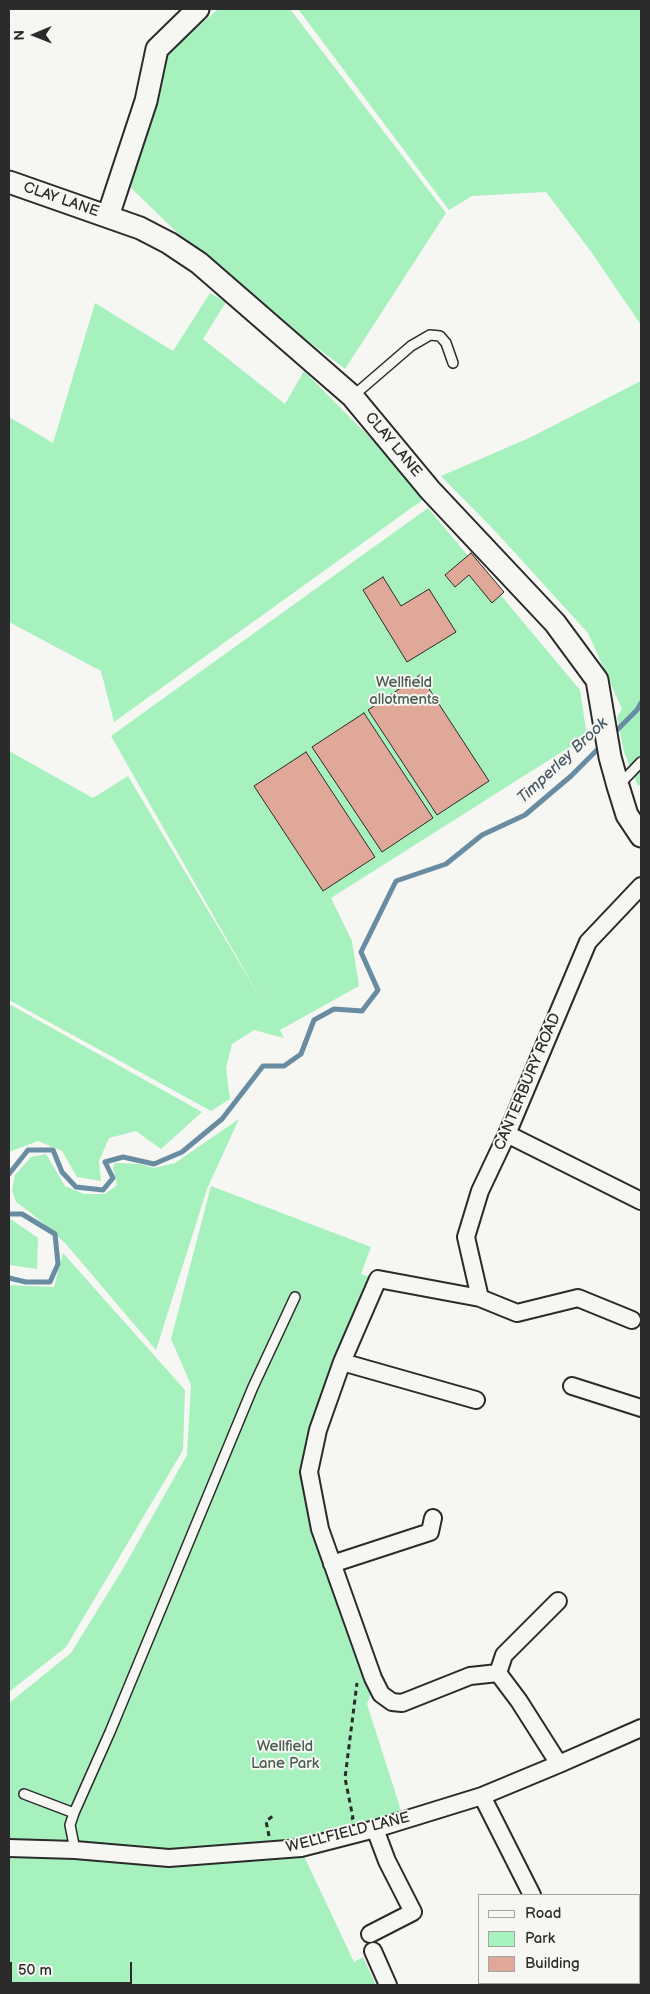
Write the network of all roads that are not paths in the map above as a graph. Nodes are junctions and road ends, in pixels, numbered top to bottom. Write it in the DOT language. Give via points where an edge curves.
graph roads {
  1 [pos="198,9"];
  2 [pos="9,182"];
  3 [pos="108,216"];
  4 [pos="453,363"];
  5 [pos="352,396"];
  6 [pos="641,762"];
  7 [pos="618,786"];
  8 [pos="641,836"];
  9 [pos="641,886"];
  10 [pos="507,1134"];
  11 [pos="641,1201"];
  12 [pos="295,1296"];
  13 [pos="480,1298"];
  14 [pos="632,1320"];
  15 [pos="342,1362"];
  16 [pos="572,1386"];
  17 [pos="476,1400"];
  18 [pos="641,1408"];
  19 [pos="432,1518"];
  20 [pos="332,1564"];
  21 [pos="558,1601"];
  22 [pos="498,1673"];
  23 [pos="641,1728"];
  24 [pos="559,1764"];
  25 [pos="24,1794"];
  26 [pos="482,1796"];
  27 [pos="74,1813"];
  28 [pos="375,1829"];
  29 [pos="9,1848"];
  30 [pos="75,1850"];
  31 [pos="531,1894"];
  32 [pos="370,1934"];
  33 [pos="372,1951"];
  34 [pos="388,1985"];
  1 -- 3 [label="street" via="156,49 146,101"];
  2 -- 3 [label="street, CLAY LANE"];
  3 -- 5 [label="street, CLAY LANE" via="169,242 199,263"];
  4 -- 5 [label="lane" via="446,343 440,336 430,335 411,346"];
  5 -- 7 [label="street, CLAY LANE" via="430,490 555,623 597,680"];
  6 -- 7 [label="lane"];
  7 -- 8 [label="street, CLAY LANE" via="627,815"];
  9 -- 10 [label="street, CANTERBURY ROAD" via="588,942"];
  10 -- 11 [label="street"];
  10 -- 13 [label="street, CANTERBURY ROAD" via="480,1191 466,1237"];
  12 -- 27 [label="lane" via="253,1387"];
  13 -- 14 [label="street" via="516,1313 578,1298"];
  13 -- 15 [label="street" via="378,1279"];
  15 -- 17 [label="street"];
  15 -- 20 [label="street" via="318,1430 309,1472 320,1529"];
  16 -- 18 [label="street"];
  19 -- 20 [label="street" via="430,1532"];
  20 -- 22 [label="street" via="373,1678 381,1694 392,1702 402,1702 470,1676"];
  21 -- 22 [label="street" via="504,1655"];
  22 -- 24 [label="street"];
  23 -- 24 [label="street, WELLFIELD LANE"];
  24 -- 26 [label="street, WELLFIELD LANE"];
  25 -- 27 [label="lane"];
  26 -- 28 [label="street, WELLFIELD LANE"];
  26 -- 31 [label="street"];
  27 -- 30 [label="lane" via="70,1825"];
  28 -- 30 [label="street, WELLFIELD LANE" via="301,1848 178,1858"];
  28 -- 32 [label="street" via="386,1861 413,1912"];
  29 -- 30 [label="street, WELLFIELD LANE"];
  33 -- 34 [label="street"];
}
